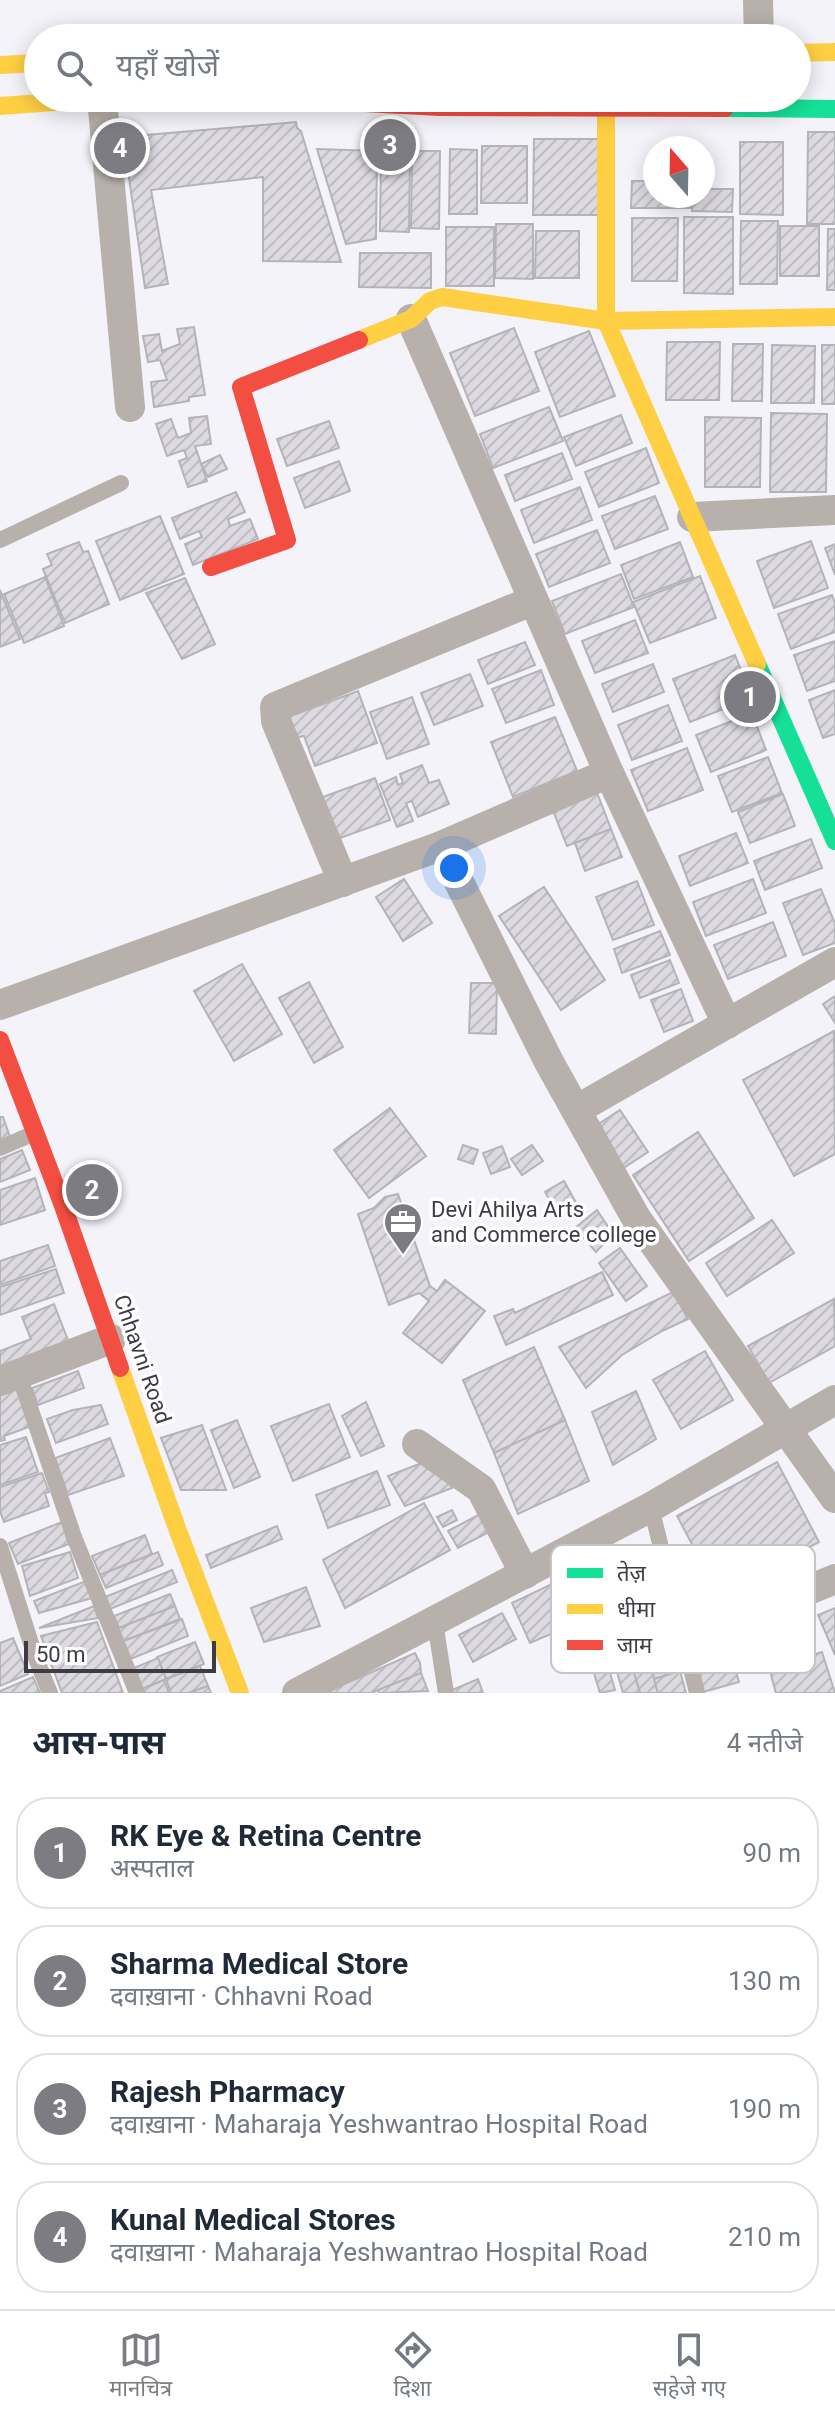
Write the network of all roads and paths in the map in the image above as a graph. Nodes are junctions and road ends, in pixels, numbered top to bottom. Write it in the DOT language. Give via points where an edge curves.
graph roads {
  1 [pos="758,0"];
  2 [pos="759,24"];
  3 [pos="835,52"];
  4 [pos="811,53"];
  5 [pos="24,64"];
  6 [pos="0,65"];
  7 [pos="24,104"];
  8 [pos="0,106"];
  9 [pos="811,108"];
  10 [pos="835,109"];
  11 [pos="105,112"];
  12 [pos="606,112"];
  13 [pos="835,317"];
  14 [pos="411,319"];
  15 [pos="606,321"];
  16 [pos="130,407"];
  17 [pos="121,483"];
  18 [pos="835,510"];
  19 [pos="692,517"];
  20 [pos="0,540"];
  21 [pos="211,567"];
  22 [pos="532,601"];
  23 [pos="609,773"];
  24 [pos="835,838"];
  25 [pos="441,846"];
  26 [pos="343,882"];
  27 [pos="835,962"];
  28 [pos="0,1005"];
  29 [pos="727,1024"];
  30 [pos="0,1040"];
  31 [pos="576,1110"];
  32 [pos="37,1132"];
  33 [pos="0,1148"];
  34 [pos="111,1339"];
  35 [pos="10,1378"];
  36 [pos="835,1400"];
  37 [pos="787,1430"];
  38 [pos="417,1444"];
  39 [pos="835,1498"];
  40 [pos="651,1507"];
  41 [pos="580,1545"];
  42 [pos="661,1545"];
  43 [pos="0,1546"];
  44 [pos="551,1560"];
  45 [pos="525,1574"];
  46 [pos="835,1579"];
  47 [pos="815,1587"];
  48 [pos="435,1622"];
  49 [pos="692,1673"];
  50 [pos="50,1693"];
  51 [pos="137,1693"];
  52 [pos="240,1693"];
  53 [pos="297,1693"];
  54 [pos="446,1693"];
  55 [pos="697,1693"];
  1 -- 2 [label="street"];
  3 -- 4 [label="street"];
  5 -- 6 [label="street"];
  7 -- 8 [label="street"];
  9 -- 10 [label="street"];
  11 -- 16 [label="street"];
  12 -- 15 [label="street"];
  13 -- 15 [label="street"];
  14 -- 15 [label="street" via="442,297"];
  14 -- 21 [label="street" via="241,387 287,540"];
  14 -- 22 [label="street"];
  15 -- 19 [label="street"];
  17 -- 20 [label="lane"];
  18 -- 19 [label="street"];
  19 -- 24 [label="street"];
  22 -- 23 [label="street"];
  22 -- 26 [label="street" via="275,707 276,721"];
  23 -- 25 [label="street"];
  23 -- 29 [label="street"];
  25 -- 26 [label="street"];
  25 -- 31 [label="street"];
  26 -- 28 [label="street"];
  27 -- 29 [label="street"];
  29 -- 31 [label="street"];
  30 -- 32 [label="street, Chhavni Road"];
  31 -- 37 [label="street" via="636,1218"];
  32 -- 33 [label="lane"];
  32 -- 34 [label="street, Chhavni Road"];
  34 -- 35 [label="street"];
  34 -- 52 [label="street, Chhavni Road"];
  35 -- 51 [label="lane"];
  36 -- 37 [label="street"];
  37 -- 39 [label="street"];
  37 -- 40 [label="street"];
  38 -- 45 [label="street" via="481,1489"];
  40 -- 41 [label="street"];
  40 -- 42 [label="lane"];
  43 -- 50 [label="lane"];
  44 -- 45 [label="street"];
  45 -- 48 [label="street"];
  46 -- 47 [label="street"];
  48 -- 53 [label="street"];
  48 -- 54 [label="lane"];
  49 -- 55 [label="lane"];
}
